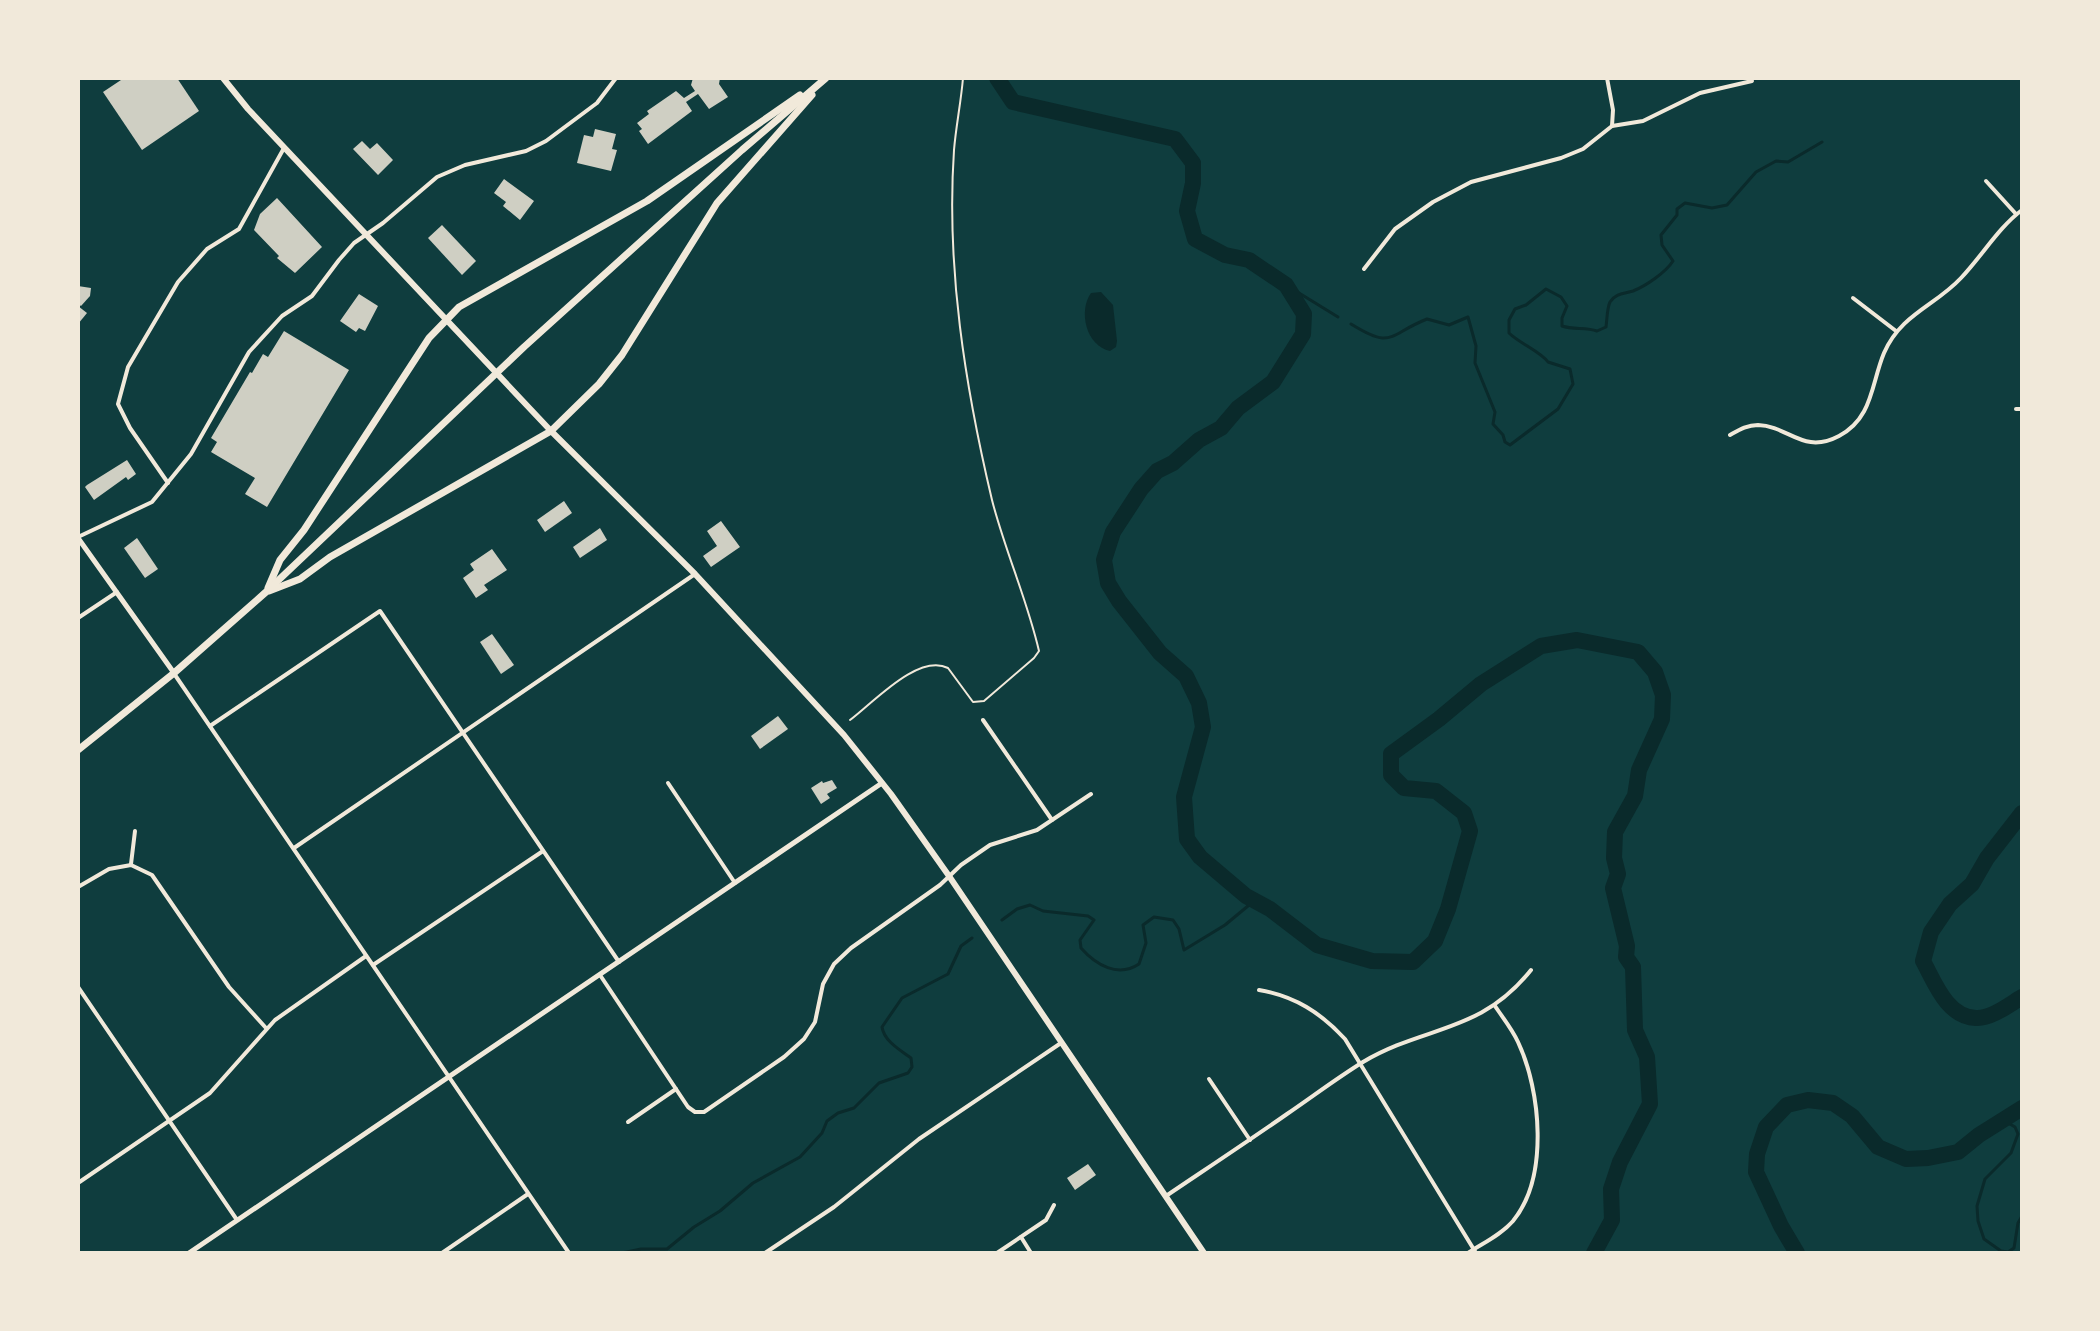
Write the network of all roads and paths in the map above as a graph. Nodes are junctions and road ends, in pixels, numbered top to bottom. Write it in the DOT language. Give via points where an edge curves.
graph roads {
  1 [pos="223,78"];
  2 [pos="616,78"];
  3 [pos="826,78"];
  4 [pos="963,78"];
  5 [pos="1607,78"];
  6 [pos="1752,81"];
  7 [pos="1612,126"];
  8 [pos="285,147"];
  9 [pos="1986,181"];
  10 [pos="2022,210"];
  11 [pos="2016,214"];
  12 [pos="367,234"];
  13 [pos="1364,269"];
  14 [pos="1853,298"];
  15 [pos="446,319"];
  16 [pos="1896,331"];
  17 [pos="551,431"];
  18 [pos="1730,435"];
  19 [pos="168,483"];
  20 [pos="78,538"];
  21 [pos="695,574"];
  22 [pos="117,592"];
  23 [pos="266,592"];
  24 [pos="78,618"];
  25 [pos="174,673"];
  26 [pos="850,720"];
  27 [pos="983,720"];
  28 [pos="210,726"];
  29 [pos="462,733"];
  30 [pos="78,750"];
  31 [pos="668,783"];
  32 [pos="882,783"];
  33 [pos="1091,794"];
  34 [pos="1052,820"];
  35 [pos="135,831"];
  36 [pos="293,848"];
  37 [pos="543,851"];
  38 [pos="131,865"];
  39 [pos="949,876"];
  40 [pos="735,883"];
  41 [pos="78,887"];
  42 [pos="366,956"];
  43 [pos="619,962"];
  44 [pos="373,965"];
  45 [pos="1531,970"];
  46 [pos="600,975"];
  47 [pos="78,987"];
  48 [pos="1259,990"];
  49 [pos="1495,1006"];
  50 [pos="266,1028"];
  51 [pos="1063,1042"];
  52 [pos="1361,1063"];
  53 [pos="448,1077"];
  54 [pos="1209,1079"];
  55 [pos="676,1089"];
  56 [pos="170,1120"];
  57 [pos="628,1122"];
  58 [pos="1250,1140"];
  59 [pos="78,1183"];
  60 [pos="528,1194"];
  61 [pos="1166,1196"];
  62 [pos="1054,1205"];
  63 [pos="237,1220"];
  64 [pos="1021,1237"];
  65 [pos="1475,1251"];
  66 [pos="189,1253"];
  67 [pos="442,1253"];
  68 [pos="569,1253"];
  69 [pos="765,1253"];
  70 [pos="997,1253"];
  71 [pos="1031,1253"];
  72 [pos="1204,1253"];
  73 [pos="1468,1253"];
  1 -- 8 [label="main road"];
  2 -- 12 [label="street" via="597,103 546,141 448,171"];
  3 -- 15 [label="main road" via="669,187"];
  3 -- 17 [label="main road" via="717,203 622,355"];
  3 -- 23 [label="main road" via="524,347"];
  4 -- 26 [label="path" via="954,150 957,306 993,503 1039,651 986,701 973,702 948,668 932,663"];
  5 -- 7 [label="street"];
  6 -- 7 [label="street" via="1700,93 1643,121"];
  7 -- 13 [label="street" via="1583,149 1471,182 1433,202 1395,229"];
  8 -- 12 [label="main road"];
  8 -- 19 [label="street" via="247,219 194,262 128,367 118,404"];
  9 -- 11 [label="street"];
  10 -- 11 [label="street"];
  11 -- 16 [label="street" via="1959,281"];
  12 -- 15 [label="main road"];
  12 -- 19 [label="street" via="312,296 282,316 249,352 191,454"];
  14 -- 16 [label="street"];
  15 -- 17 [label="main road"];
  15 -- 23 [label="main road" via="280,560"];
  16 -- 18 [label="street" via="1867,410 1841,435 1806,442 1758,425"];
  17 -- 21 [label="main road"];
  17 -- 23 [label="main road" via="300,579"];
  19 -- 20 [label="street" via="152,502"];
  20 -- 22 [label="street"];
  21 -- 29 [label="street"];
  21 -- 32 [label="main road" via="815,701"];
  22 -- 24 [label="street"];
  22 -- 25 [label="street"];
  23 -- 25 [label="main road"];
  25 -- 28 [label="street"];
  25 -- 30 [label="main road"];
  27 -- 34 [label="street"];
  28 -- 29 [label="street" via="380,611"];
  28 -- 36 [label="street"];
  29 -- 36 [label="street"];
  29 -- 37 [label="street"];
  31 -- 40 [label="street"];
  32 -- 39 [label="main road"];
  32 -- 40 [label="street"];
  33 -- 34 [label="street"];
  34 -- 39 [label="street" via="990,845"];
  35 -- 38 [label="street"];
  36 -- 42 [label="street"];
  37 -- 43 [label="street"];
  37 -- 44 [label="street"];
  38 -- 41 [label="street" via="109,869"];
  38 -- 50 [label="street" via="158,882 229,987"];
  39 -- 51 [label="main road"];
  39 -- 55 [label="street" via="834,964 823,984 815,1022 784,1057 704,1112 688,1107"];
  40 -- 43 [label="street"];
  42 -- 44 [label="street"];
  42 -- 50 [label="street"];
  43 -- 46 [label="street"];
  44 -- 53 [label="street"];
  45 -- 49 [label="street"];
  46 -- 53 [label="street"];
  46 -- 55 [label="street"];
  47 -- 56 [label="street"];
  48 -- 52 [label="street" via="1281,994 1326,1019"];
  49 -- 52 [label="street"];
  49 -- 65 [label="street" via="1519,1044 1529,1074 1537,1151 1530,1190 1519,1213"];
  50 -- 56 [label="street" via="210,1093"];
  51 -- 61 [label="main road"];
  51 -- 69 [label="street" via="919,1139 834,1207"];
  52 -- 58 [label="street"];
  52 -- 65 [label="street"];
  53 -- 60 [label="street"];
  53 -- 63 [label="street"];
  54 -- 58 [label="street"];
  55 -- 57 [label="street"];
  56 -- 59 [label="street"];
  56 -- 63 [label="street"];
  58 -- 61 [label="street"];
  60 -- 67 [label="street"];
  60 -- 68 [label="street"];
  61 -- 72 [label="main road"];
  62 -- 64 [label="street" via="1046,1220"];
  63 -- 66 [label="street"];
  64 -- 70 [label="street"];
  64 -- 71 [label="street"];
  65 -- 73 [label="street"];
}
